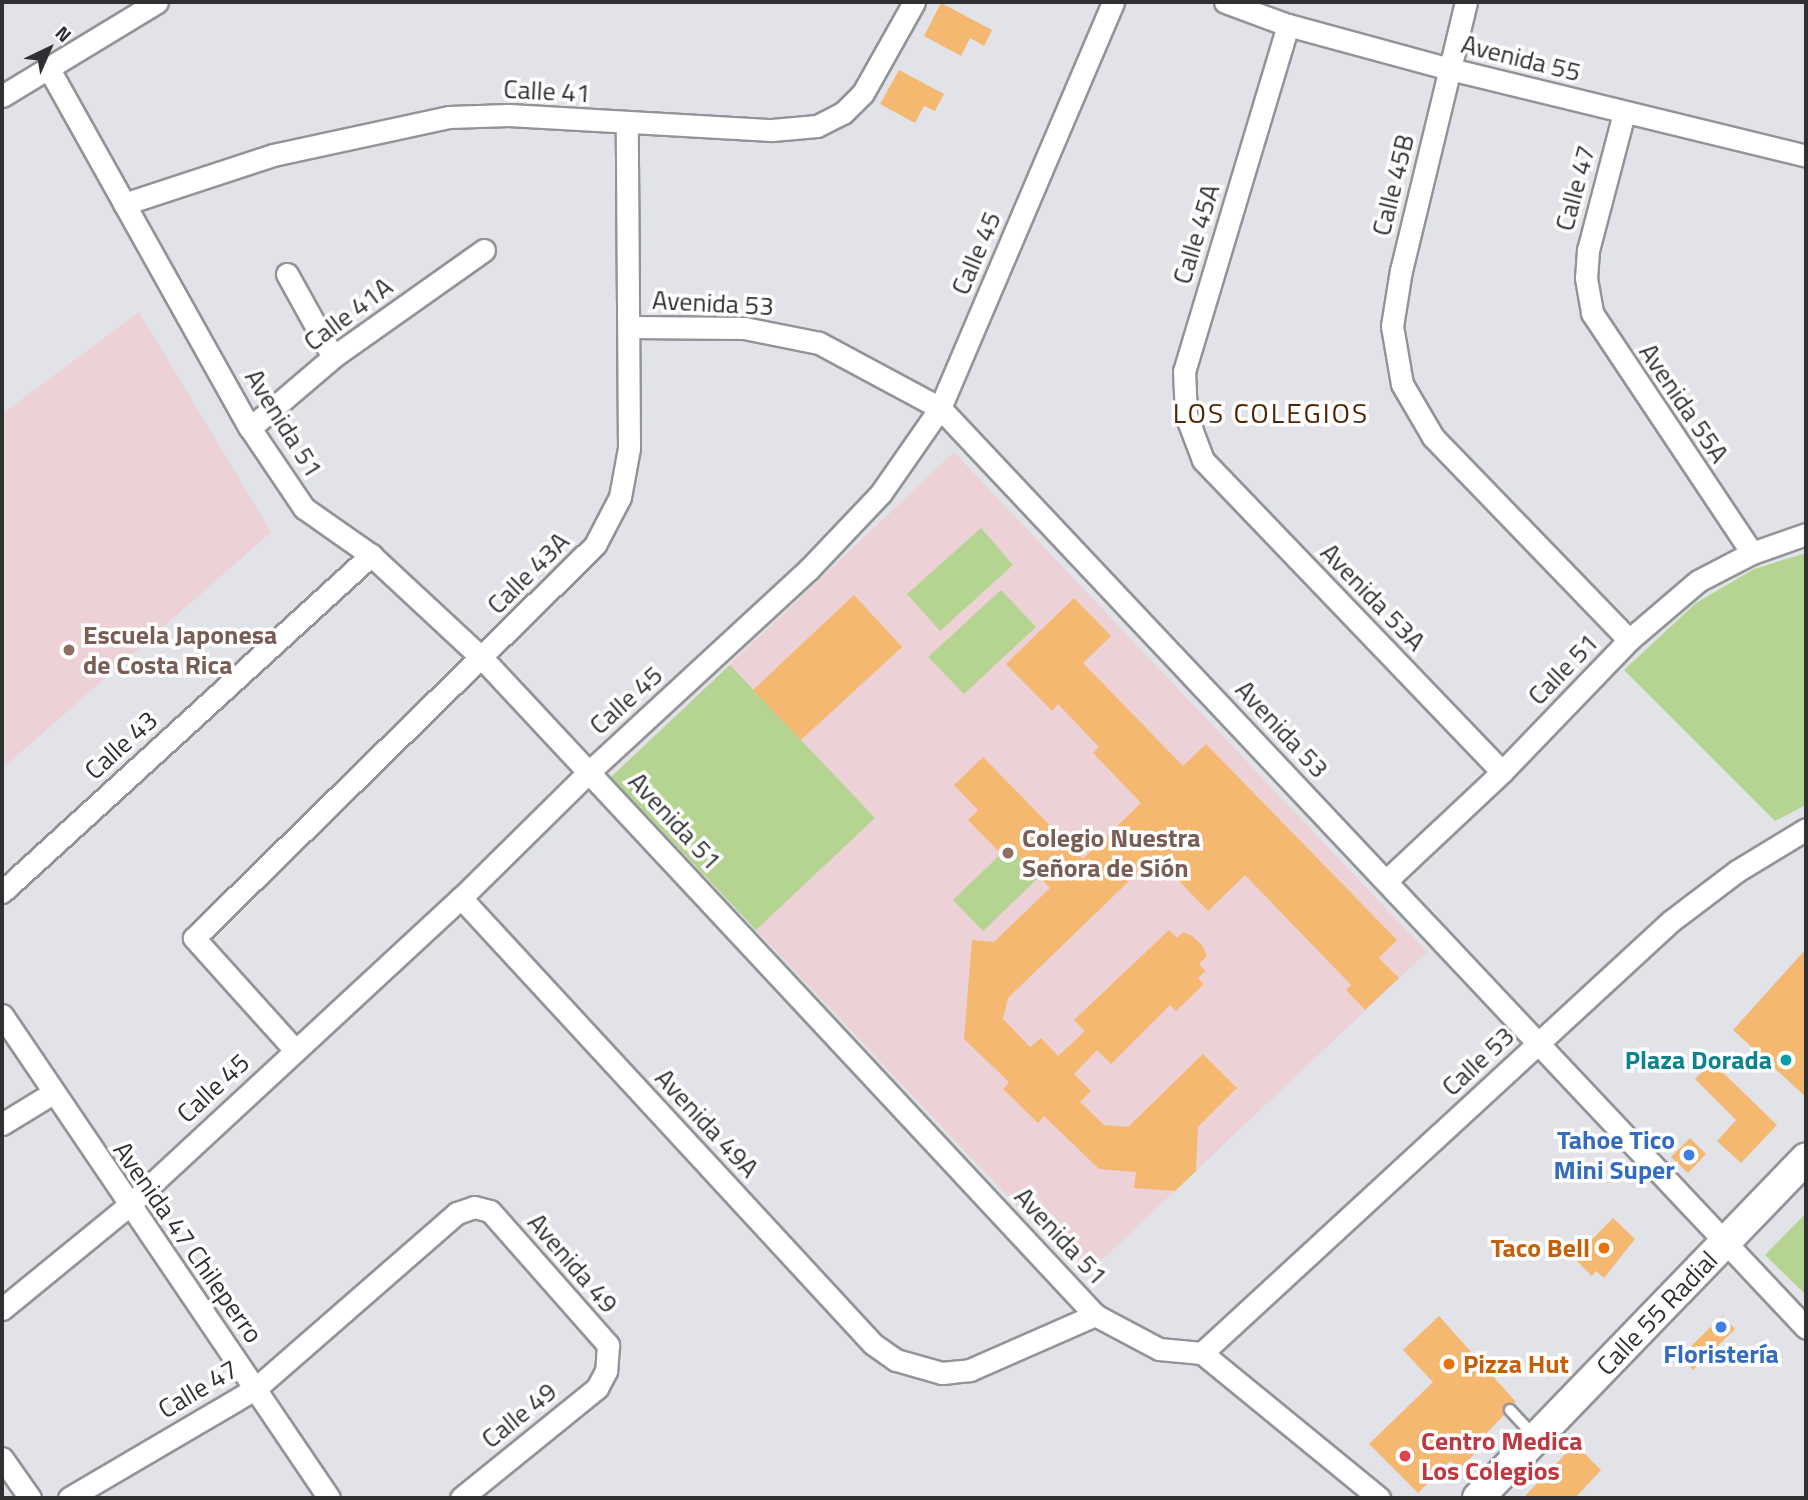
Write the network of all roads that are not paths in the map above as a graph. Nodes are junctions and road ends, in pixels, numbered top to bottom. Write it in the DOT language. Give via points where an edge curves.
graph roads {
  1 [pos="157,2"];
  2 [pos="914,2"];
  3 [pos="1113,2"];
  4 [pos="1225,2"];
  5 [pos="1466,2"];
  6 [pos="1288,25"];
  7 [pos="49,69"];
  8 [pos="1450,69"];
  9 [pos="2,96"];
  10 [pos="1624,113"];
  11 [pos="627,124"];
  12 [pos="1806,156"];
  13 [pos="124,204"];
  14 [pos="484,250"];
  15 [pos="287,274"];
  16 [pos="1586,278"];
  17 [pos="631,327"];
  18 [pos="334,357"];
  19 [pos="940,408"];
  20 [pos="250,428"];
  21 [pos="1203,460"];
  22 [pos="1806,534"];
  23 [pos="1752,553"];
  24 [pos="371,555"];
  25 [pos="1629,640"];
  26 [pos="482,658"];
  27 [pos="590,771"];
  28 [pos="1502,772"];
  29 [pos="1806,829"];
  30 [pos="1386,881"];
  31 [pos="2,892"];
  32 [pos="461,898"];
  33 [pos="2,1016"];
  34 [pos="1537,1044"];
  35 [pos="295,1050"];
  36 [pos="53,1093"];
  37 [pos="2,1124"];
  38 [pos="1806,1158"];
  39 [pos="128,1206"];
  40 [pos="474,1207"];
  41 [pos="1724,1243"];
  42 [pos="2,1309"];
  43 [pos="1095,1314"];
  44 [pos="1806,1328"];
  45 [pos="1202,1353"];
  46 [pos="606,1371"];
  47 [pos="255,1389"];
  48 [pos="1510,1410"];
  49 [pos="1536,1438"];
  50 [pos="2,1458"];
  51 [pos="30,1498"];
  52 [pos="69,1498"];
  53 [pos="329,1498"];
  54 [pos="461,1498"];
  55 [pos="1379,1498"];
  56 [pos="1478,1498"];
  1 -- 7 [label="street"];
  2 -- 11 [label="street, Calle 41" via="863,93 843,113 817,126 772,130"];
  3 -- 19 [label="street, Calle 45"];
  4 -- 6 [label="street, Avenida 55"];
  5 -- 8 [label="street, Calle 45B"];
  6 -- 8 [label="street, Avenida 55"];
  6 -- 21 [label="street, Calle 45A" via="1184,371 1186,415"];
  7 -- 9 [label="street"];
  7 -- 13 [label="street, Avenida 51"];
  8 -- 10 [label="street, Avenida 55"];
  8 -- 25 [label="street, Calle 45B" via="1392,326 1402,384 1433,438"];
  10 -- 12 [label="street, Avenida 55"];
  10 -- 16 [label="street, Calle 47" via="1588,250"];
  11 -- 13 [label="street, Calle 41" via="509,115 449,117 273,155"];
  11 -- 17 [label="street, Calle 43A"];
  13 -- 20 [label="street, Avenida 51"];
  14 -- 18 [label="street, Calle 41A"];
  15 -- 18 [label="street"];
  16 -- 23 [label="street, Avenida 55A" via="1592,313 1610,344"];
  17 -- 19 [label="street, Avenida 53" via="744,328 819,342"];
  17 -- 26 [label="street, Calle 43A" via="629,448 620,497 595,545"];
  18 -- 20 [label="street, Calle 41A"];
  19 -- 27 [label="street, Calle 45" via="881,493 808,570"];
  19 -- 30 [label="street, Avenida 53"];
  20 -- 24 [label="street, Avenida 51" via="304,508"];
  21 -- 28 [label="street, Avenida 53A"];
  22 -- 23 [label="street, Calle 51"];
  23 -- 25 [label="street, Calle 51" via="1698,581"];
  24 -- 26 [label="street, Avenida 51"];
  24 -- 31 [label="street, Calle 43"];
  25 -- 28 [label="street, Calle 51"];
  26 -- 27 [label="street, Avenida 51"];
  26 -- 35 [label="street, Calle 43A" via="194,938"];
  27 -- 32 [label="street, Calle 45"];
  27 -- 43 [label="street, Avenida 51"];
  28 -- 30 [label="street, Calle 51"];
  29 -- 34 [label="street, Calle 53" via="1737,871 1671,921"];
  30 -- 34 [label="street, Avenida 53"];
  32 -- 35 [label="street, Calle 45"];
  32 -- 43 [label="street, Avenida 49A" via="873,1344 896,1360 942,1373 971,1370"];
  33 -- 36 [label="street, Avenida 47 Chileperro"];
  34 -- 41 [label="street, Avenida 53"];
  34 -- 45 [label="street, Calle 53"];
  35 -- 39 [label="street, Calle 45"];
  36 -- 37 [label="street"];
  36 -- 39 [label="street, Avenida 47 Chileperro"];
  38 -- 41 [label="main road, Calle 55 Radial"];
  39 -- 42 [label="street, Calle 45"];
  39 -- 47 [label="street, Avenida 47 Chileperro"];
  40 -- 46 [label="street, Avenida 49" via="490,1211 608,1345"];
  40 -- 47 [label="street, Calle 47" via="457,1213"];
  41 -- 44 [label="street, Avenida 53"];
  41 -- 49 [label="main road, Calle 55 Radial"];
  43 -- 45 [label="street, Avenida 51" via="1159,1349"];
  45 -- 55 [label="street"];
  46 -- 54 [label="street, Calle 49" via="597,1388"];
  47 -- 52 [label="street, Calle 47"];
  47 -- 53 [label="street, Avenida 47 Chileperro"];
  48 -- 49 [label="lane"];
  49 -- 56 [label="main road, Calle 55 Radial"];
  50 -- 51 [label="street"];
}
